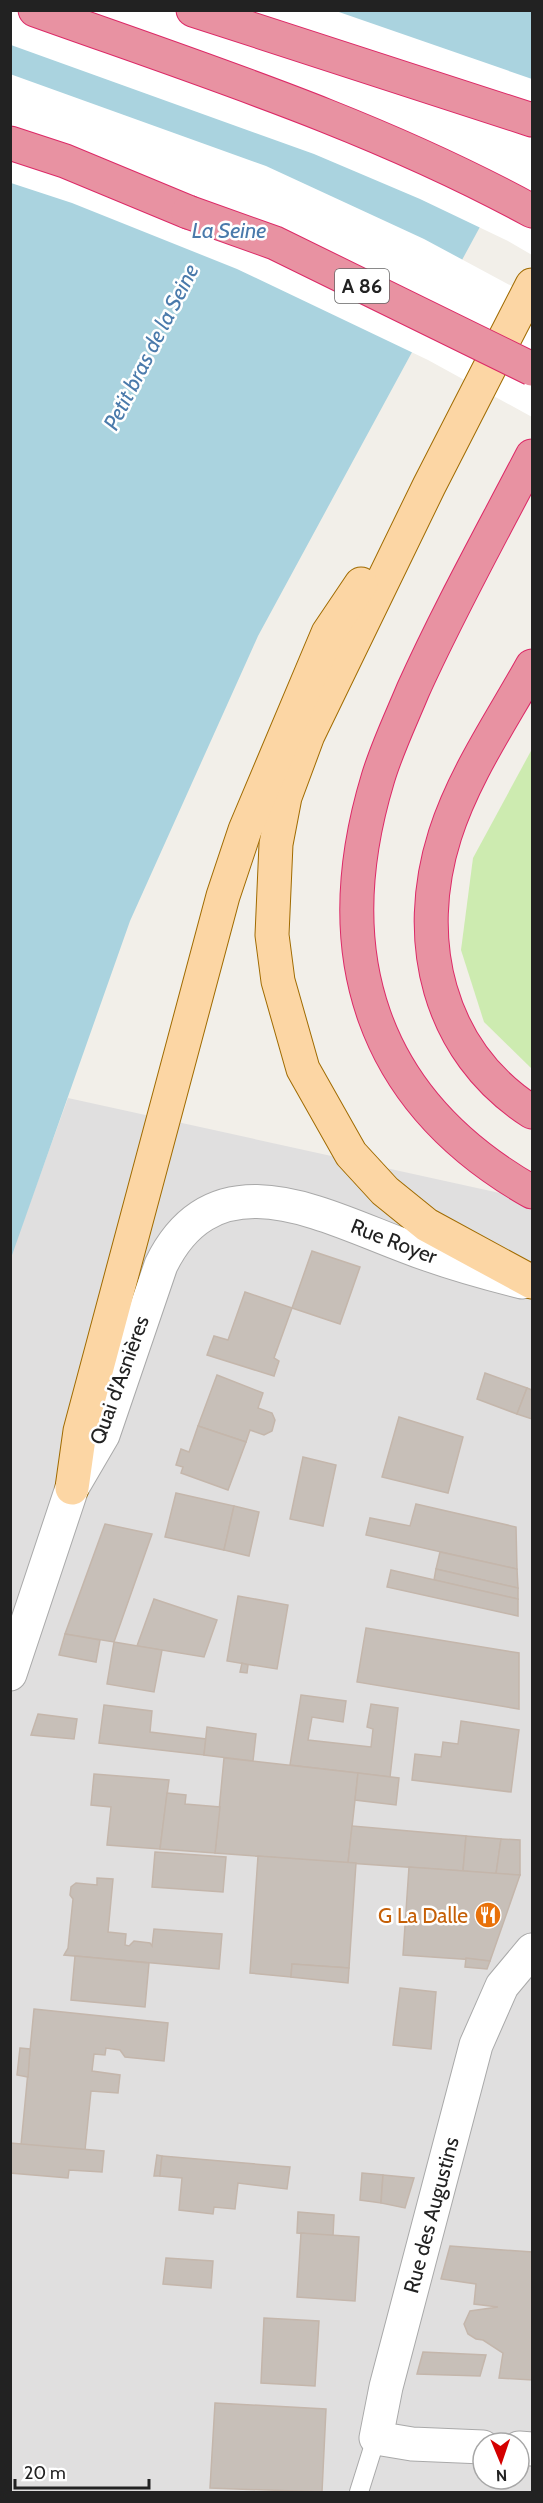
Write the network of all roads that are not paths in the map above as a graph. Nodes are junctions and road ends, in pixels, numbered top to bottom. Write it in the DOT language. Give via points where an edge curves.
graph roads {
  1 [pos="35,10"];
  2 [pos="193,10"];
  3 [pos="532,120"];
  4 [pos="10,142"];
  5 [pos="532,211"];
  6 [pos="532,285"];
  7 [pos="532,369"];
  8 [pos="532,456"];
  9 [pos="429,486"];
  10 [pos="532,666"];
  11 [pos="532,1112"];
  12 [pos="532,1192"];
  13 [pos="254,1200"];
  14 [pos="532,1283"];
  15 [pos="72,1488"];
  16 [pos="10,1674"];
  17 [pos="532,1950"];
  18 [pos="376,2438"];
  19 [pos="471,2446"];
  20 [pos="358,2493"];
  1 -- 5 [label="highway" via="339,122"];
  2 -- 3 [label="highway"];
  4 -- 7 [label="highway, A 86, bridge" via="275,243"];
  6 -- 9 [label="main road"];
  8 -- 12 [label="highway" via="439,633 395,732 368,815 356,904 361,970 370,1006 399,1071 427,1110 461,1143"];
  9 -- 14 [label="main road" via="308,735 285,796 275,855 273,935 278,981 303,1069 351,1154 386,1191 427,1225"];
  9 -- 15 [label="main road" via="328,633 245,830 223,896 86,1408"];
  10 -- 11 [label="highway" via="466,785 436,873 431,908 437,974 450,1019 475,1061"];
  13 -- 14 [label="street, Rue Royer" via="283,1202 330,1216 465,1268"];
  13 -- 15 [label="street, Quai d'Asnières" via="223,1205 203,1215 171,1246 153,1286 103,1435"];
  15 -- 16 [label="street, Quai d'Asnières"];
  17 -- 18 [label="street, Rue des Augustins" via="502,1986 476,2045"];
  18 -- 19 [label="street"];
  18 -- 20 [label="lane, Rue des Augustins"];
}
